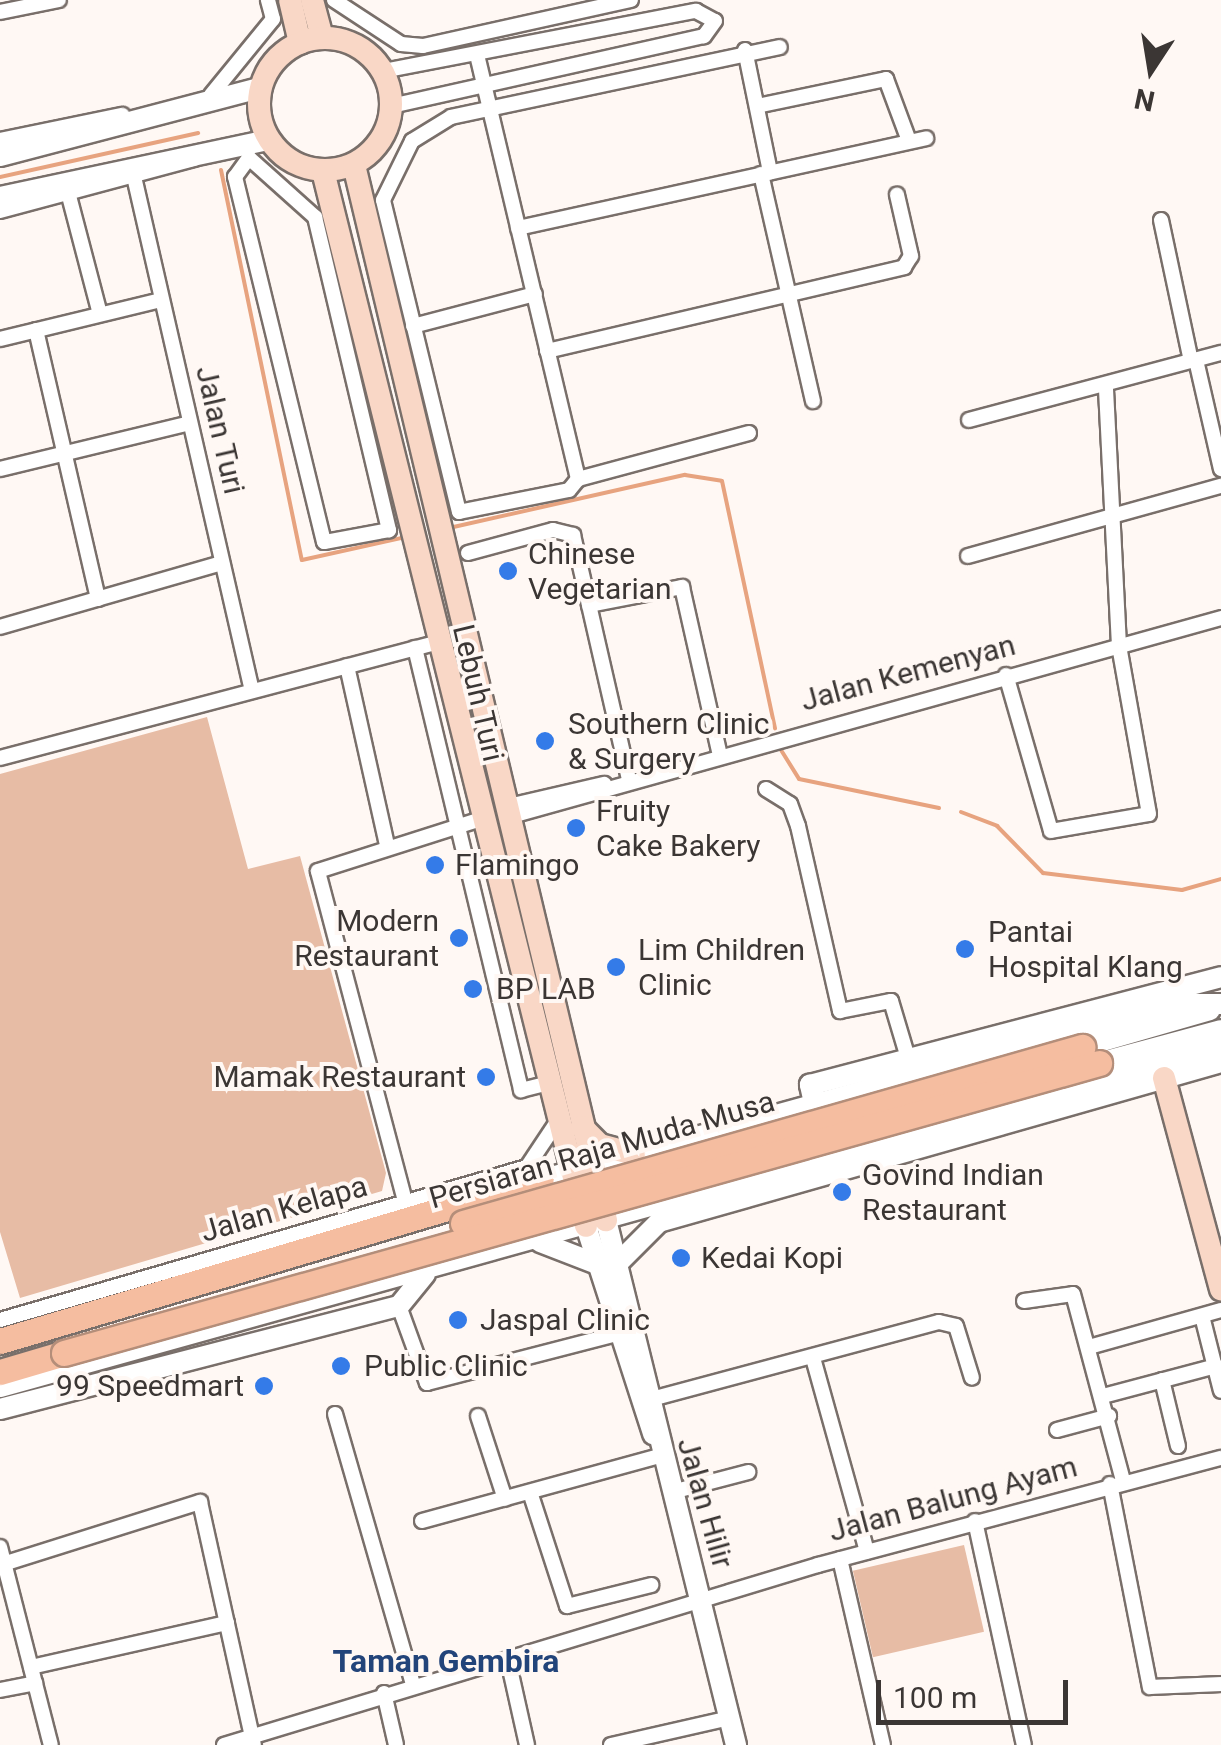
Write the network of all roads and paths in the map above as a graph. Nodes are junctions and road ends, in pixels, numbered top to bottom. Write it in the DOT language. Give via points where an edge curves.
graph roads {
  1 [pos="59,0"];
  2 [pos="268,0"];
  3 [pos="290,0"];
  4 [pos="312,0"];
  5 [pos="334,0"];
  6 [pos="631,0"];
  7 [pos="676,7"];
  8 [pos="0,12"];
  9 [pos="311,40"];
  10 [pos="780,47"];
  11 [pos="745,50"];
  12 [pos="478,59"];
  13 [pos="383,71"];
  14 [pos="484,84"];
  15 [pos="260,88"];
  16 [pos="489,105"];
  17 [pos="392,106"];
  18 [pos="757,106"];
  19 [pos="926,138"];
  20 [pos="0,140"];
  21 [pos="268,140"];
  22 [pos="909,142"];
  23 [pos="0,156"];
  24 [pos="194,156"];
  25 [pos="354,164"];
  26 [pos="323,171"];
  27 [pos="766,173"];
  28 [pos="134,181"];
  29 [pos="897,195"];
  30 [pos="69,196"];
  31 [pos="0,197"];
  32 [pos="0,211"];
  33 [pos="1161,220"];
  34 [pos="518,228"];
  35 [pos="535,294"];
  36 [pos="788,297"];
  37 [pos="161,300"];
  38 [pos="100,314"];
  39 [pos="413,326"];
  40 [pos="36,330"];
  41 [pos="0,339"];
  42 [pos="547,351"];
  43 [pos="1221,353"];
  44 [pos="1194,361"];
  45 [pos="1106,386"];
  46 [pos="813,401"];
  47 [pos="969,420"];
  48 [pos="190,423"];
  49 [pos="749,433"];
  50 [pos="418,435"];
  51 [pos="393,440"];
  52 [pos="369,446"];
  53 [pos="64,453"];
  54 [pos="0,468"];
  55 [pos="1221,469"];
  56 [pos="578,479"];
  57 [pos="1221,486"];
  58 [pos="1111,516"];
  59 [pos="446,524"];
  60 [pos="468,553"];
  61 [pos="968,556"];
  62 [pos="222,563"];
  63 [pos="98,598"];
  64 [pos="589,605"];
  65 [pos="1221,618"];
  66 [pos="0,626"];
  67 [pos="425,645"];
  68 [pos="1119,646"];
  69 [pos="347,666"];
  70 [pos="1006,675"];
  71 [pos="252,692"];
  72 [pos="719,751"];
  73 [pos="0,758"];
  74 [pos="464,760"];
  75 [pos="629,778"];
  76 [pos="766,789"];
  77 [pos="506,812"];
  78 [pos="467,823"];
  79 [pos="387,844"];
  80 [pos="1221,977"];
  81 [pos="1221,1006"];
  82 [pos="1221,1030"];
  83 [pos="1012,1041"];
  84 [pos="1221,1047"];
  85 [pos="1091,1055"];
  86 [pos="908,1058"];
  87 [pos="1221,1062"];
  88 [pos="1164,1078"];
  89 [pos="549,1083"];
  90 [pos="815,1107"];
  91 [pos="568,1129"];
  92 [pos="944,1140"];
  93 [pos="668,1147"];
  94 [pos="864,1148"];
  95 [pos="634,1154"];
  96 [pos="582,1169"];
  97 [pos="542,1180"];
  98 [pos="472,1192"];
  99 [pos="683,1198"];
  100 [pos="405,1201"];
  101 [pos="653,1206"];
  102 [pos="596,1223"];
  103 [pos="326,1236"];
  104 [pos="534,1242"];
  105 [pos="483,1258"];
  106 [pos="608,1264"];
  107 [pos="1218,1264"];
  108 [pos="424,1274"];
  109 [pos="1221,1289"];
  110 [pos="1024,1302"];
  111 [pos="400,1306"];
  112 [pos="1221,1310"];
  113 [pos="1202,1316"];
  114 [pos="0,1320"];
  115 [pos="259,1333"];
  116 [pos="616,1334"];
  117 [pos="0,1341"];
  118 [pos="62,1346"];
  119 [pos="1089,1347"];
  120 [pos="0,1355"];
  121 [pos="813,1358"];
  122 [pos="1216,1366"];
  123 [pos="0,1372"];
  124 [pos="972,1378"];
  125 [pos="1162,1380"];
  126 [pos="0,1387"];
  127 [pos="1221,1391"];
  128 [pos="1103,1396"];
  129 [pos="644,1401"];
  130 [pos="0,1409"];
  131 [pos="336,1414"];
  132 [pos="478,1416"];
  133 [pos="1109,1416"];
  134 [pos="1057,1430"];
  135 [pos="1178,1446"];
  136 [pos="660,1456"];
  137 [pos="1221,1458"];
  138 [pos="748,1472"];
  139 [pos="1117,1483"];
  140 [pos="530,1492"];
  141 [pos="672,1492"];
  142 [pos="505,1499"];
  143 [pos="422,1522"];
  144 [pos="975,1522"];
  145 [pos="0,1547"];
  146 [pos="868,1552"];
  147 [pos="840,1559"];
  148 [pos="2,1564"];
  149 [pos="651,1585"];
  150 [pos="702,1599"];
  151 [pos="227,1623"];
  152 [pos="508,1660"];
  153 [pos="34,1675"];
  154 [pos="413,1684"];
  155 [pos="1221,1684"];
  156 [pos="0,1690"];
  157 [pos="384,1693"];
  158 [pos="730,1718"];
  159 [pos="253,1739"];
  160 [pos="52,1745"];
  161 [pos="224,1745"];
  162 [pos="396,1745"];
  163 [pos="527,1745"];
  164 [pos="612,1745"];
  165 [pos="736,1745"];
  166 [pos="884,1745"];
  167 [pos="1024,1745"];
  1 -- 8 [label="street"];
  2 -- 20 [label="street" via="272,19 221,93"];
  3 -- 9 [label="main road"];
  4 -- 9 [label="main road"];
  5 -- 6 [label="street" via="401,44 423,46"];
  7 -- 12 [label="street"];
  7 -- 14 [label="street" via="706,11 713,31"];
  9 -- 13 [label="main road" via="357,46"];
  9 -- 15 [label="main road"];
  10 -- 11 [label="street, Lebuh Turi"];
  11 -- 16 [label="street, Lebuh Turi"];
  11 -- 18 [label="street"];
  12 -- 13 [label="street"];
  12 -- 14 [label="street"];
  13 -- 17 [label="main road"];
  14 -- 16 [label="street"];
  14 -- 17 [label="street"];
  15 -- 21 [label="main road"];
  15 -- 23 [label="main road"];
  16 -- 34 [label="street"];
  16 -- 39 [label="street, Lebuh Turi" via="427,127 388,179 383,200"];
  17 -- 25 [label="main road" via="381,141"];
  18 -- 22 [label="street" via="890,80"];
  18 -- 27 [label="street"];
  19 -- 22 [label="street"];
  21 -- 24 [label="main road"];
  21 -- 26 [label="main road" via="282,156"];
  22 -- 27 [label="street"];
  24 -- 28 [label="street" via="186,168"];
  24 -- 31 [label="main road"];
  25 -- 26 [label="main road"];
  25 -- 50 [label="main road, Lebuh Turi"];
  26 -- 51 [label="main road, Lebuh Turi"];
  27 -- 34 [label="street"];
  27 -- 36 [label="street"];
  28 -- 30 [label="street"];
  28 -- 37 [label="street, Jalan Turi"];
  29 -- 36 [label="street" via="908,265"];
  30 -- 32 [label="street"];
  30 -- 38 [label="street"];
  33 -- 44 [label="street"];
  34 -- 35 [label="street"];
  35 -- 39 [label="street"];
  35 -- 42 [label="street"];
  36 -- 42 [label="street"];
  36 -- 46 [label="street"];
  37 -- 38 [label="street"];
  37 -- 48 [label="street, Jalan Turi"];
  38 -- 40 [label="street"];
  39 -- 59 [label="street, Lebuh Turi"];
  40 -- 41 [label="street"];
  40 -- 53 [label="street"];
  42 -- 56 [label="street"];
  43 -- 44 [label="street"];
  44 -- 45 [label="street"];
  44 -- 55 [label="street"];
  45 -- 47 [label="street"];
  45 -- 58 [label="street"];
  48 -- 53 [label="street"];
  48 -- 62 [label="street, Jalan Turi"];
  49 -- 56 [label="street"];
  50 -- 51 [label="street"];
  50 -- 59 [label="main road, Lebuh Turi"];
  51 -- 52 [label="street"];
  51 -- 67 [label="main road, Lebuh Turi" via="413,526"];
  52 -- 52 [label="street" via="315,217 295,190 249,158 235,177 325,543 388,530"];
  53 -- 54 [label="street"];
  53 -- 63 [label="street"];
  56 -- 59 [label="street" via="569,490"];
  57 -- 58 [label="street"];
  58 -- 61 [label="street"];
  58 -- 68 [label="street"];
  59 -- 77 [label="main road, Lebuh Turi"];
  60 -- 64 [label="street" via="566,530"];
  62 -- 63 [label="street"];
  62 -- 71 [label="street, Jalan Turi"];
  63 -- 66 [label="street"];
  64 -- 72 [label="street" via="682,587"];
  64 -- 75 [label="street"];
  65 -- 68 [label="street, Jalan Kemenyan"];
  67 -- 69 [label="street"];
  67 -- 74 [label="main road, Lebuh Turi"];
  67 -- 78 [label="street"];
  68 -- 70 [label="street, Jalan Kemenyan"];
  68 -- 70 [label="street" via="1154,806 1100,826 1062,833 1044,823"];
  69 -- 71 [label="street"];
  69 -- 79 [label="street"];
  70 -- 72 [label="street, Jalan Kemenyan"];
  71 -- 73 [label="street"];
  72 -- 75 [label="street, Jalan Kemenyan"];
  74 -- 77 [label="main road" via="479,795"];
  74 -- 78 [label="main road, Lebuh Turi"];
  75 -- 77 [label="street, Jalan Kemenyan"];
  76 -- 86 [label="street" via="790,804 798,826 840,1010 891,1001"];
  77 -- 91 [label="main road, Lebuh Turi"];
  78 -- 79 [label="street"];
  78 -- 89 [label="main road, Lebuh Turi"];
  78 -- 89 [label="street, Lebuh Turi" via="521,1090"];
  79 -- 100 [label="street" via="322,865 318,880"];
  80 -- 83 [label="main road"];
  81 -- 83 [label="main road" via="1178,1004"];
  81 -- 85 [label="main road, Persiaran Raja Muda Musa"];
  82 -- 85 [label="main road, Persiaran Raja Muda Musa"];
  83 -- 86 [label="main road"];
  83 -- 90 [label="main road"];
  84 -- 94 [label="main road"];
  85 -- 118 [label="highway, Persiaran Raja Muda Musa, bridge"];
  86 -- 90 [label="main road" via="810,1086"];
  87 -- 88 [label="main road"];
  88 -- 92 [label="main road"];
  88 -- 107 [label="main road"];
  89 -- 91 [label="main road, Lebuh Turi"];
  90 -- 93 [label="main road"];
  91 -- 95 [label="main road"];
  91 -- 96 [label="main road, Lebuh Turi"];
  91 -- 97 [label="main road"];
  91 -- 98 [label="street, Jalan Kelapa" via="527,1167"];
  92 -- 94 [label="main road"];
  92 -- 106 [label="main road" via="659,1222"];
  93 -- 95 [label="main road"];
  93 -- 99 [label="main road" via="640,1171 639,1188"];
  94 -- 99 [label="main road"];
  95 -- 96 [label="main road"];
  96 -- 97 [label="main road"];
  96 -- 102 [label="main road, Lebuh Turi"];
  97 -- 98 [label="highway"];
  98 -- 100 [label="street, Jalan Kelapa"];
  98 -- 103 [label="highway"];
  98 -- 105 [label="main road" via="507,1210 511,1225"];
  99 -- 101 [label="main road"];
  100 -- 103 [label="street, Jalan Kelapa"];
  101 -- 102 [label="main road"];
  101 -- 106 [label="main road"];
  102 -- 104 [label="main road"];
  102 -- 106 [label="main road, Jalan Hilir"];
  103 -- 114 [label="street, Jalan Kelapa"];
  103 -- 117 [label="highway"];
  104 -- 105 [label="main road"];
  104 -- 106 [label="main road"];
  105 -- 108 [label="main road"];
  106 -- 116 [label="main road, Jalan Hilir"];
  106 -- 129 [label="main road, Jalan Hilir"];
  107 -- 109 [label="main road"];
  108 -- 111 [label="main road"];
  108 -- 115 [label="main road"];
  110 -- 119 [label="street" via="1070,1291"];
  111 -- 115 [label="main road"];
  111 -- 116 [label="street" via="427,1383"];
  112 -- 113 [label="street"];
  113 -- 119 [label="street"];
  113 -- 122 [label="street"];
  115 -- 126 [label="main road"];
  115 -- 130 [label="main road"];
  116 -- 129 [label="main road, Jalan Hilir"];
  118 -- 120 [label="highway, Persiaran Raja Muda Musa"];
  118 -- 123 [label="highway, Persiaran Raja Muda Musa"];
  119 -- 128 [label="street"];
  121 -- 124 [label="street" via="948,1322 962,1334"];
  121 -- 129 [label="street"];
  121 -- 146 [label="street"];
  122 -- 125 [label="street"];
  122 -- 127 [label="street"];
  125 -- 128 [label="street"];
  125 -- 135 [label="street"];
  128 -- 133 [label="street"];
  129 -- 136 [label="main road, Jalan Hilir"];
  131 -- 154 [label="street"];
  132 -- 142 [label="street"];
  133 -- 134 [label="street"];
  133 -- 139 [label="street"];
  136 -- 140 [label="street"];
  136 -- 141 [label="main road, Jalan Hilir"];
  137 -- 139 [label="street, Jalan Balung Ayam"];
  138 -- 141 [label="street"];
  139 -- 144 [label="street, Jalan Balung Ayam"];
  139 -- 155 [label="street" via="1155,1691"];
  140 -- 142 [label="street"];
  140 -- 149 [label="street" via="566,1606"];
  141 -- 150 [label="main road, Jalan Hilir"];
  142 -- 143 [label="street"];
  144 -- 146 [label="street, Jalan Balung Ayam"];
  144 -- 167 [label="street"];
  145 -- 148 [label="street"];
  146 -- 147 [label="street, Jalan Balung Ayam"];
  147 -- 150 [label="street, Jalan Balung Ayam"];
  147 -- 166 [label="street"];
  148 -- 151 [label="street" via="200,1502"];
  148 -- 153 [label="street"];
  150 -- 152 [label="street, Jalan Balung Ayam"];
  150 -- 158 [label="main road, Jalan Hilir"];
  151 -- 153 [label="street"];
  151 -- 159 [label="street"];
  152 -- 154 [label="street, Jalan Balung Ayam"];
  152 -- 163 [label="street"];
  153 -- 156 [label="street"];
  153 -- 160 [label="street"];
  154 -- 157 [label="street, Jalan Balung Ayam"];
  157 -- 159 [label="street, Jalan Balung Ayam"];
  157 -- 162 [label="street"];
  158 -- 164 [label="street"];
  158 -- 165 [label="main road, Jalan Hilir"];
  159 -- 161 [label="street, Jalan Balung Ayam"];
}
